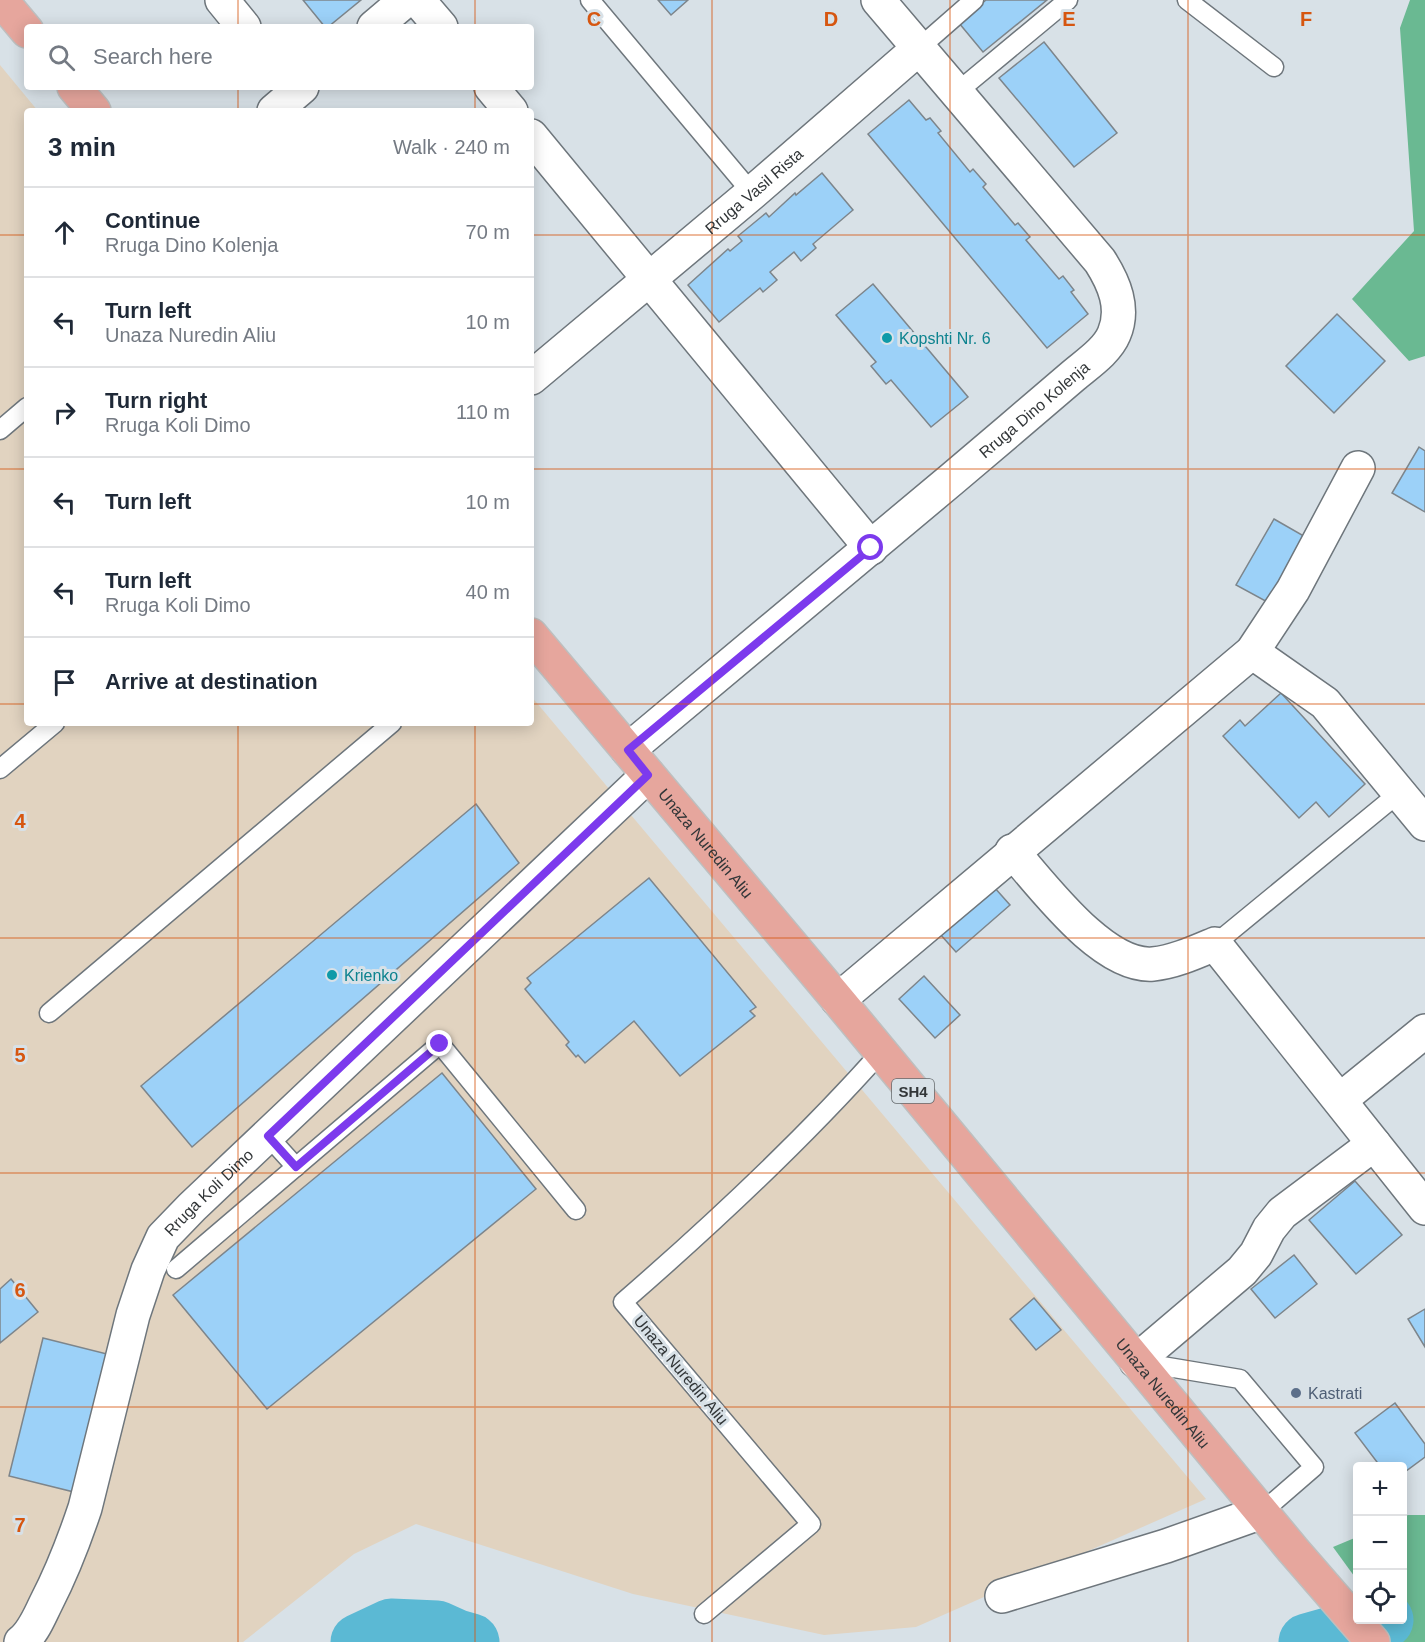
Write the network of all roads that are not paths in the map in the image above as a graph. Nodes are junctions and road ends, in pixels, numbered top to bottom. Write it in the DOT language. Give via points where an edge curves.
graph roads {
  1 [pos="222,0"];
  2 [pos="406,0"];
  3 [pos="418,0"];
  4 [pos="590,0"];
  5 [pos="878,0"];
  6 [pos="974,0"];
  7 [pos="1068,0"];
  8 [pos="1187,0"];
  9 [pos="1,1"];
  10 [pos="242,24"];
  11 [pos="378,24"];
  12 [pos="438,24"];
  13 [pos="24,28"];
  14 [pos="918,49"];
  15 [pos="1274,67"];
  16 [pos="76,90"];
  17 [pos="494,90"];
  18 [pos="956,93"];
  19 [pos="92,108"];
  20 [pos="508,108"];
  21 [pos="534,139"];
  22 [pos="752,194"];
  23 [pos="649,278"];
  24 [pos="534,375"];
  25 [pos="24,410"];
  26 [pos="0,430"];
  27 [pos="1358,468"];
  28 [pos="871,548"];
  29 [pos="534,639"];
  30 [pos="1252,652"];
  31 [pos="51,726"];
  32 [pos="388,726"];
  33 [pos="628,750"];
  34 [pos="0,769"];
  35 [pos="648,775"];
  36 [pos="1400,793"];
  37 [pos="1425,824"];
  38 [pos="1012,851"];
  39 [pos="1215,944"];
  40 [pos="838,1000"];
  41 [pos="49,1013"];
  42 [pos="1425,1031"];
  43 [pos="881,1052"];
  44 [pos="1340,1100"];
  45 [pos="268,1136"];
  46 [pos="1374,1144"];
  47 [pos="296,1167"];
  48 [pos="1425,1208"];
  49 [pos="576,1210"];
  50 [pos="176,1269"];
  51 [pos="1136,1361"];
  52 [pos="1262,1512"];
  53 [pos="1002,1596"];
  54 [pos="704,1614"];
  55 [pos="21,1642"];
  56 [pos="1373,1642"];
  1 -- 10 [label="street"];
  2 -- 11 [label="street"];
  3 -- 12 [label="street"];
  4 -- 22 [label="lane"];
  5 -- 14 [label="street, Rruga Dino Kolenja"];
  6 -- 14 [label="lane, Rruga Vasil Rista"];
  7 -- 18 [label="lane"];
  8 -- 15 [label="lane"];
  9 -- 13 [label="main road"];
  14 -- 18 [label="street, Rruga Dino Kolenja"];
  14 -- 22 [label="street, Rruga Vasil Rista"];
  16 -- 19 [label="main road"];
  17 -- 20 [label="street"];
  18 -- 28 [label="street, Rruga Dino Kolenja" via="1100,261 1112,280 1118,319 1114,335 1101,351"];
  21 -- 23 [label="street"];
  22 -- 23 [label="street, Rruga Vasil Rista"];
  23 -- 24 [label="street, Rruga Vasil Rista"];
  23 -- 28 [label="street"];
  25 -- 26 [label="lane"];
  27 -- 30 [label="street" via="1293,590"];
  28 -- 33 [label="street, Rruga Dino Kolenja"];
  29 -- 33 [label="main road, Unaza Nuredin Aliu / SH4"];
  30 -- 36 [label="street" via="1325,703"];
  30 -- 38 [label="street"];
  31 -- 34 [label="lane"];
  32 -- 41 [label="lane"];
  33 -- 35 [label="main road, Unaza Nuredin Aliu / SH4"];
  35 -- 40 [label="main road, Unaza Nuredin Aliu / SH4"];
  35 -- 45 [label="street, Rruga Koli Dimo"];
  36 -- 37 [label="street"];
  36 -- 39 [label="lane"];
  38 -- 39 [label="street" via="1079,925 1102,946 1130,961 1153,964"];
  38 -- 40 [label="street"];
  39 -- 44 [label="street"];
  40 -- 43 [label="main road, Unaza Nuredin Aliu / SH4"];
  42 -- 44 [label="street"];
  43 -- 51 [label="main road, Unaza Nuredin Aliu / SH4"];
  43 -- 54 [label="lane, Unaza Nuredin Aliu" via="776,1164 623,1302 811,1524"];
  44 -- 46 [label="street"];
  45 -- 47 [label="lane"];
  45 -- 55 [label="street, Rruga Koli Dimo" via="163,1237 133,1316 76,1535 37,1621"];
  46 -- 48 [label="street"];
  46 -- 51 [label="street" via="1282,1213 1242,1271"];
  47 -- 49 [label="lane, Rruga Koli Dimo" via="440,1044"];
  47 -- 50 [label="lane, Rruga Koli Dimo"];
  51 -- 52 [label="main road, Unaza Nuredin Aliu / SH4"];
  51 -- 52 [label="lane" via="1240,1379 1314,1467"];
  52 -- 53 [label="street"];
  52 -- 56 [label="main road, Unaza Nuredin Aliu / SH4"];
}
